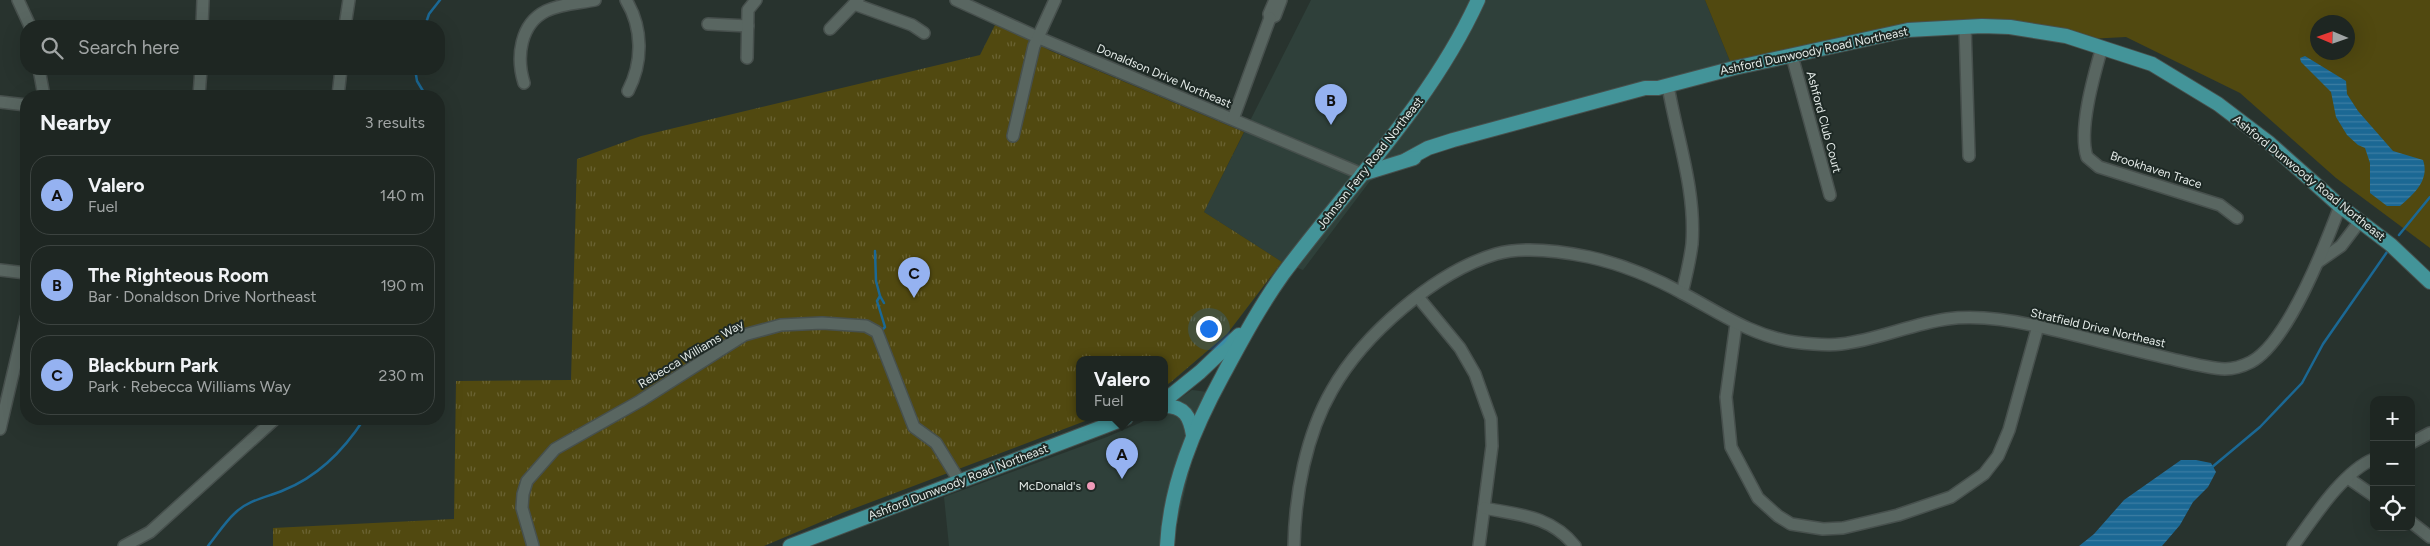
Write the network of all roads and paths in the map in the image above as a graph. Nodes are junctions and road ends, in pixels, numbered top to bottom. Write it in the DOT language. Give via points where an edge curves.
graph roads {
  1 [pos="18,0"];
  2 [pos="203,0"];
  3 [pos="349,0"];
  4 [pos="595,0"];
  5 [pos="626,0"];
  6 [pos="756,0"];
  7 [pos="956,0"];
  8 [pos="1055,0"];
  9 [pos="1478,0"];
  10 [pos="856,2"];
  11 [pos="1277,4"];
  12 [pos="27,20"];
  13 [pos="202,20"];
  14 [pos="345,20"];
  15 [pos="708,24"];
  16 [pos="748,26"];
  17 [pos="1965,26"];
  18 [pos="830,29"];
  19 [pos="924,33"];
  20 [pos="1037,37"];
  21 [pos="2102,47"];
  22 [pos="1792,56"];
  23 [pos="746,58"];
  24 [pos="40,75"];
  25 [pos="200,75"];
  26 [pos="340,75"];
  27 [pos="524,82"];
  28 [pos="1663,87"];
  29 [pos="43,90"];
  30 [pos="199,90"];
  31 [pos="339,90"];
  32 [pos="628,91"];
  33 [pos="0,102"];
  34 [pos="20,104"];
  35 [pos="1233,119"];
  36 [pos="1014,136"];
  37 [pos="1969,156"];
  38 [pos="1362,174"];
  39 [pos="1830,195"];
  40 [pos="2340,206"];
  41 [pos="2237,218"];
  42 [pos="2360,221"];
  43 [pos="2318,262"];
  44 [pos="0,270"];
  45 [pos="20,272"];
  46 [pos="2430,282"];
  47 [pos="1682,293"];
  48 [pos="1418,296"];
  49 [pos="1252,320"];
  50 [pos="1736,324"];
  51 [pos="2038,326"];
  52 [pos="20,344"];
  53 [pos="1200,372"];
  54 [pos="1168,397"];
  55 [pos="1168,406"];
  56 [pos="1205,408"];
  57 [pos="1118,421"];
  58 [pos="268,425"];
  59 [pos="0,429"];
  60 [pos="2430,433"];
  61 [pos="1193,435"];
  62 [pos="2415,441"];
  63 [pos="2370,460"];
  64 [pos="2348,478"];
  65 [pos="960,482"];
  66 [pos="2370,493"];
  67 [pos="1484,508"];
  68 [pos="2415,525"];
  69 [pos="2430,536"];
  70 [pos="124,546"];
  71 [pos="533,546"];
  72 [pos="790,546"];
  73 [pos="1167,546"];
  74 [pos="1294,546"];
  75 [pos="1479,546"];
  76 [pos="1575,546"];
  77 [pos="2293,546"];
  1 -- 12 [label="street"];
  2 -- 13 [label="street"];
  3 -- 14 [label="street"];
  4 -- 27 [label="street" via="546,11 526,30 519,63"];
  5 -- 32 [label="street" via="636,16 639,32 635,77"];
  6 -- 16 [label="street" via="748,10"];
  7 -- 20 [label="street, Donaldson Drive Northeast"];
  8 -- 20 [label="street"];
  9 -- 38 [label="main road, Johnson Ferry Road Northeast" via="1450,54 1427,89"];
  10 -- 18 [label="street"];
  10 -- 19 [label="street"];
  11 -- 35 [label="street"];
  15 -- 16 [label="street"];
  16 -- 23 [label="street"];
  17 -- 21 [label="main road, Ashford Dunwoody Road Northeast" via="2037,30"];
  17 -- 22 [label="main road, Ashford Dunwoody Road Northeast" via="1873,36"];
  17 -- 37 [label="street"];
  20 -- 35 [label="street, Donaldson Drive Northeast"];
  20 -- 36 [label="street"];
  21 -- 40 [label="main road, Ashford Dunwoody Road Northeast" via="2152,64 2218,104 2268,142"];
  21 -- 41 [label="street, Brookhaven Trace" via="2091,84 2084,159 2220,205"];
  22 -- 28 [label="main road, Ashford Dunwoody Road Northeast"];
  22 -- 39 [label="street, Ashford Club Court"];
  24 -- 29 [label="street"];
  25 -- 30 [label="street"];
  26 -- 31 [label="street"];
  28 -- 38 [label="main road, Ashford Dunwoody Road Northeast" via="1647,97 1544,122"];
  28 -- 47 [label="street" via="1685,160 1690,208 1692,243"];
  33 -- 34 [label="street"];
  35 -- 38 [label="street, Donaldson Drive Northeast"];
  38 -- 49 [label="main road, Johnson Ferry Road Northeast"];
  40 -- 42 [label="main road, Ashford Dunwoody Road Northeast"];
  40 -- 43 [label="street, Stratfield Drive Northeast"];
  42 -- 43 [label="street, Stratfield Drive Northeast" via="2341,246"];
  42 -- 46 [label="main road, Ashford Dunwoody Road Northeast"];
  43 -- 51 [label="street, Stratfield Drive Northeast" via="2272,346 2242,366 2225,368 2196,364"];
  44 -- 45 [label="street"];
  47 -- 48 [label="street, Stratfield Drive Northeast" via="1621,266 1591,257 1557,251 1522,250 1470,264"];
  47 -- 50 [label="street, Stratfield Drive Northeast"];
  48 -- 67 [label="street" via="1460,348 1484,396 1491,419 1492,446"];
  48 -- 74 [label="street, Stratfield Drive Northeast" via="1371,340 1332,389 1316,425 1304,467 1294,525"];
  49 -- 53 [label="main road"];
  49 -- 56 [label="main road"];
  50 -- 51 [label="street, Stratfield Drive Northeast" via="1765,336 1816,345 1841,344 1944,320 1972,317"];
  50 -- 51 [label="street" via="1726,397 1731,447 1758,498 1778,516 1791,524 1823,529 1843,528 1898,515 1951,498 1984,474 1998,456 2009,430"];
  52 -- 59 [label="street"];
  53 -- 54 [label="main road"];
  53 -- 56 [label="main road" via="1207,393"];
  55 -- 61 [label="main road" via="1181,408 1188,416"];
  56 -- 61 [label="main road"];
  57 -- 65 [label="main road, Ashford Dunwoody Road Northeast"];
  58 -- 70 [label="street" via="150,532"];
  60 -- 62 [label="street"];
  61 -- 73 [label="main road" via="1172,506"];
  63 -- 64 [label="street"];
  64 -- 66 [label="street"];
  64 -- 77 [label="street"];
  65 -- 71 [label="street, Rebecca Williams Way" via="936,443 914,427 877,332 866,326 822,323 781,326 744,335 556,449 526,481 522,508"];
  65 -- 72 [label="main road, Ashford Dunwoody Road Northeast"];
  67 -- 75 [label="street"];
  67 -- 76 [label="street" via="1546,522 1561,530"];
  68 -- 69 [label="street"];
}
